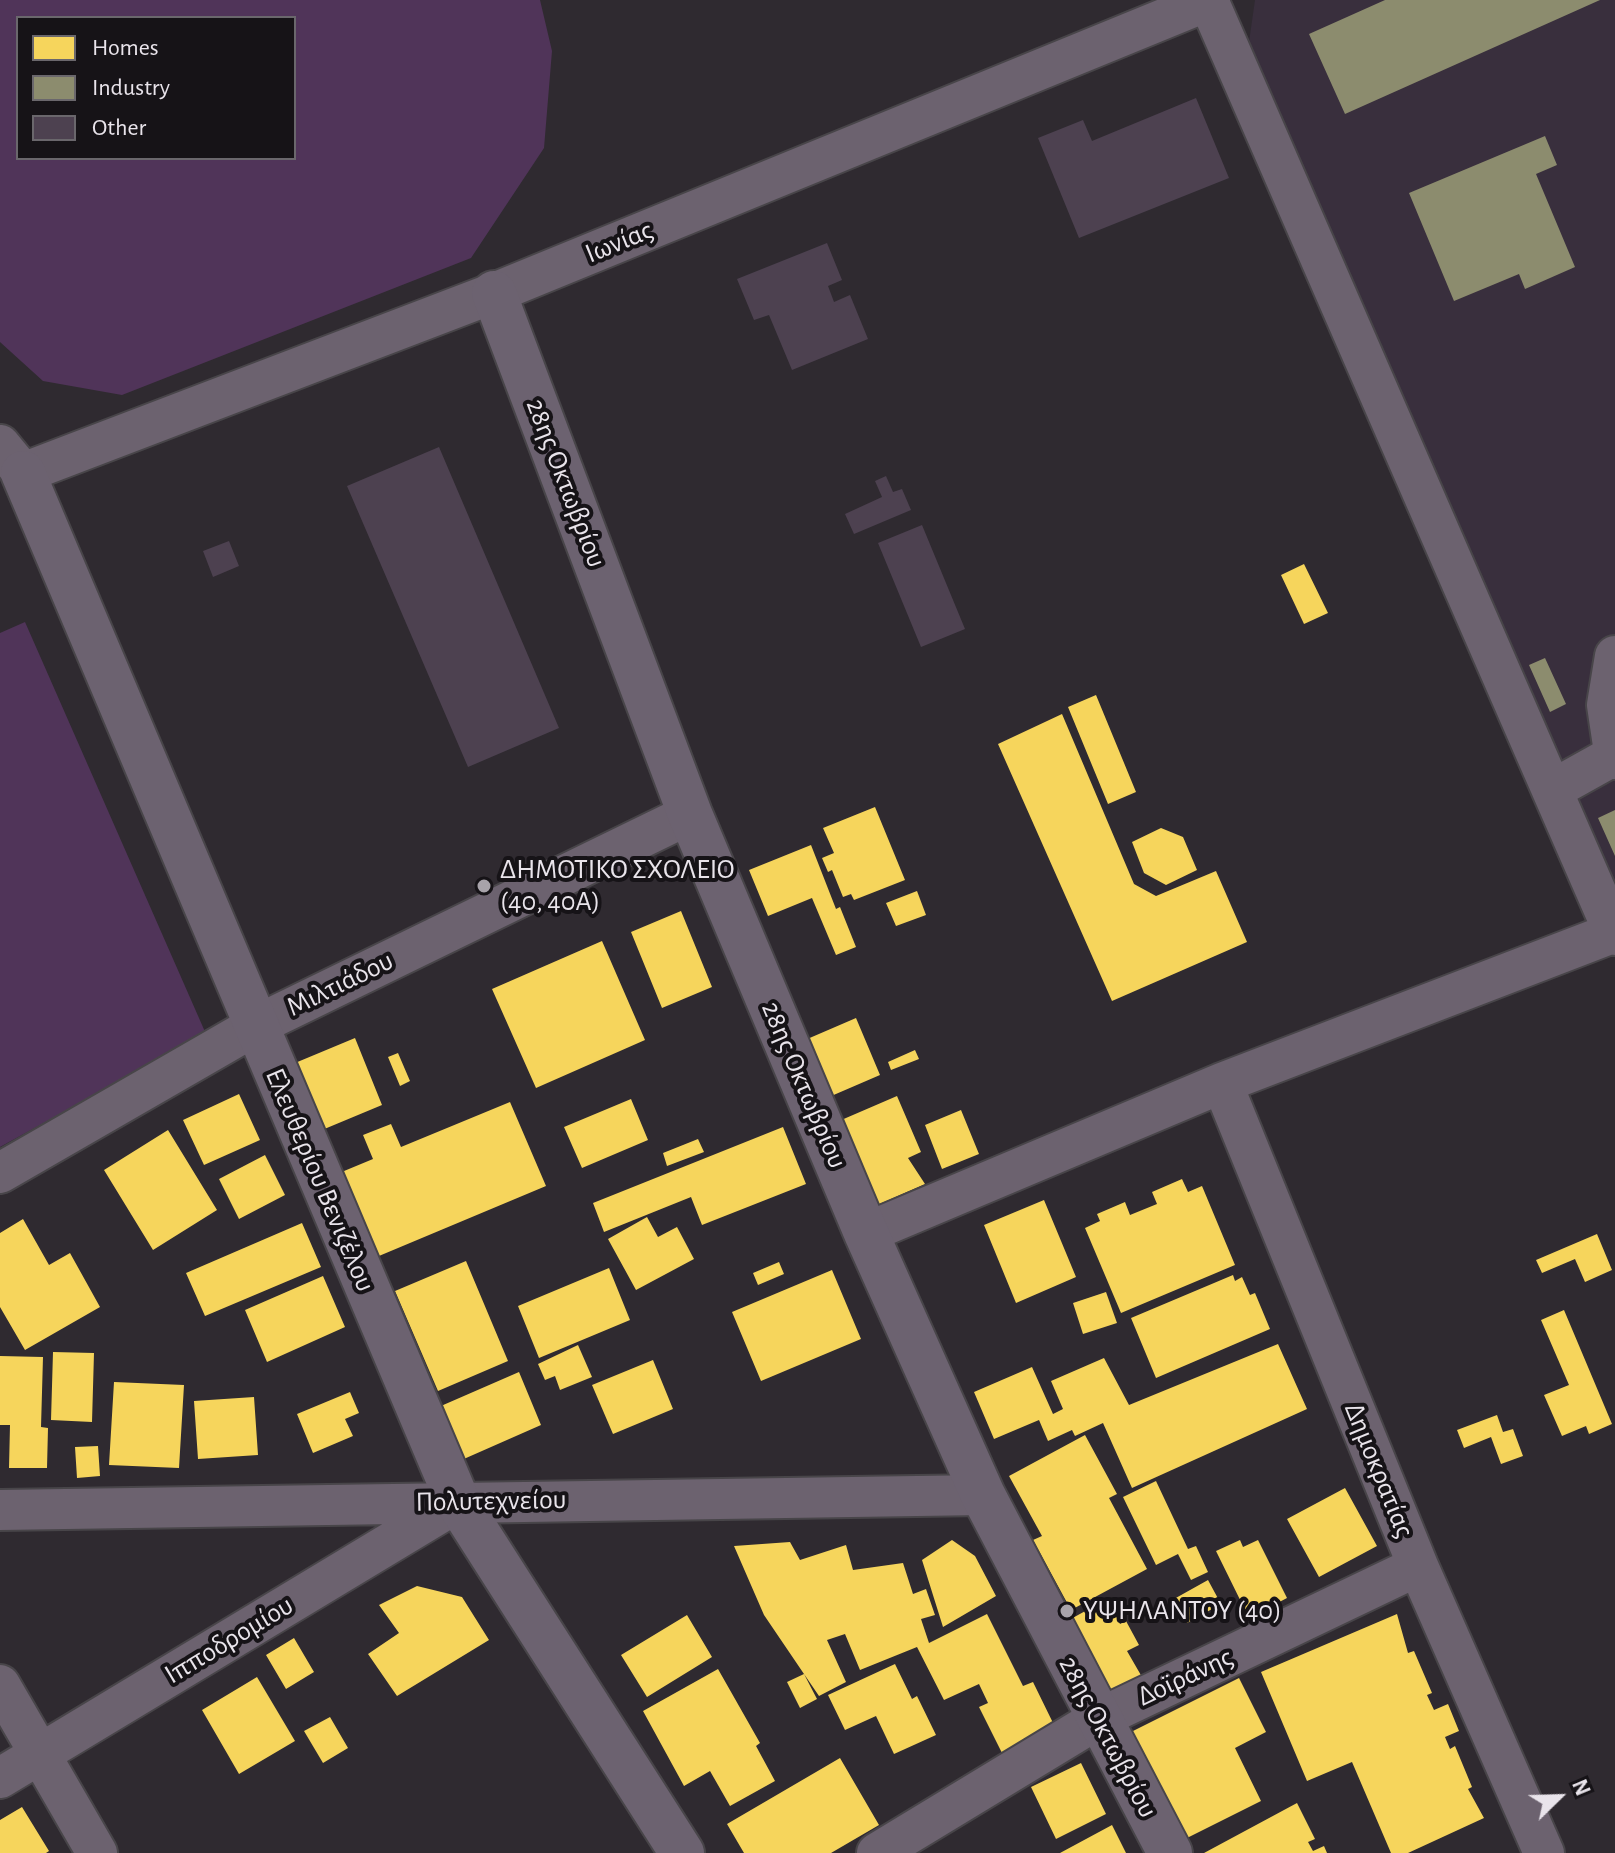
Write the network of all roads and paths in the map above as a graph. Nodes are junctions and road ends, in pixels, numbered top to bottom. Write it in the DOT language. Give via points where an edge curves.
graph roads {
  1 [pos="1209,0"];
  2 [pos="494,293"];
  3 [pos="12,459"];
  4 [pos="1615,656"];
  5 [pos="1614,758"];
  6 [pos="1552,790"];
  7 [pos="690,814"];
  8 [pos="1615,933"];
  9 [pos="255,1026"];
  10 [pos="1222,1083"];
  11 [pos="0,1173"];
  12 [pos="866,1233"];
  13 [pos="983,1495"];
  14 [pos="458,1502"];
  15 [pos="0,1510"];
  16 [pos="1418,1566"];
  17 [pos="0,1685"];
  18 [pos="1098,1719"];
  19 [pos="39,1756"];
  20 [pos="0,1778"];
  21 [pos="97,1853"];
  22 [pos="682,1853"];
  23 [pos="877,1853"];
  24 [pos="1170,1853"];
  25 [pos="1544,1853"];
  1 -- 2 [label="street, Ιωνίας"];
  1 -- 6 [label="street"];
  2 -- 3 [label="street, Ιωνίας"];
  2 -- 7 [label="main road, 28ης Οκτωβρίου"];
  3 -- 9 [label="main road, Ελευθερίου Βενιζέλου"];
  4 -- 5 [label="street" via="1607,705"];
  5 -- 6 [label="street"];
  6 -- 8 [label="street"];
  7 -- 9 [label="street, Μιλτιάδου"];
  7 -- 12 [label="main road, 28ης Οκτωβρίου"];
  8 -- 10 [label="street"];
  9 -- 11 [label="street, Μιλτιάδου"];
  9 -- 14 [label="main road, Ελευθερίου Βενιζέλου"];
  10 -- 12 [label="street"];
  10 -- 16 [label="street, Δημοκρατίας"];
  12 -- 13 [label="main road, 28ης Οκτωβρίου"];
  13 -- 14 [label="street, Πολυτεχνείου"];
  13 -- 18 [label="main road, 28ης Οκτωβρίου"];
  14 -- 15 [label="street, Πολυτεχνείου"];
  14 -- 19 [label="street, Ιπποδρομίου"];
  14 -- 22 [label="main road, Ελευθερίου Βενιζέλου"];
  16 -- 18 [label="street, Δοϊράνης"];
  16 -- 25 [label="street, Δημοκρατίας"];
  17 -- 19 [label="street"];
  18 -- 23 [label="street, Δοϊράνης"];
  18 -- 24 [label="main road, 28ης Οκτωβρίου"];
  19 -- 20 [label="street, Ιπποδρομίου"];
  19 -- 21 [label="street"];
}
